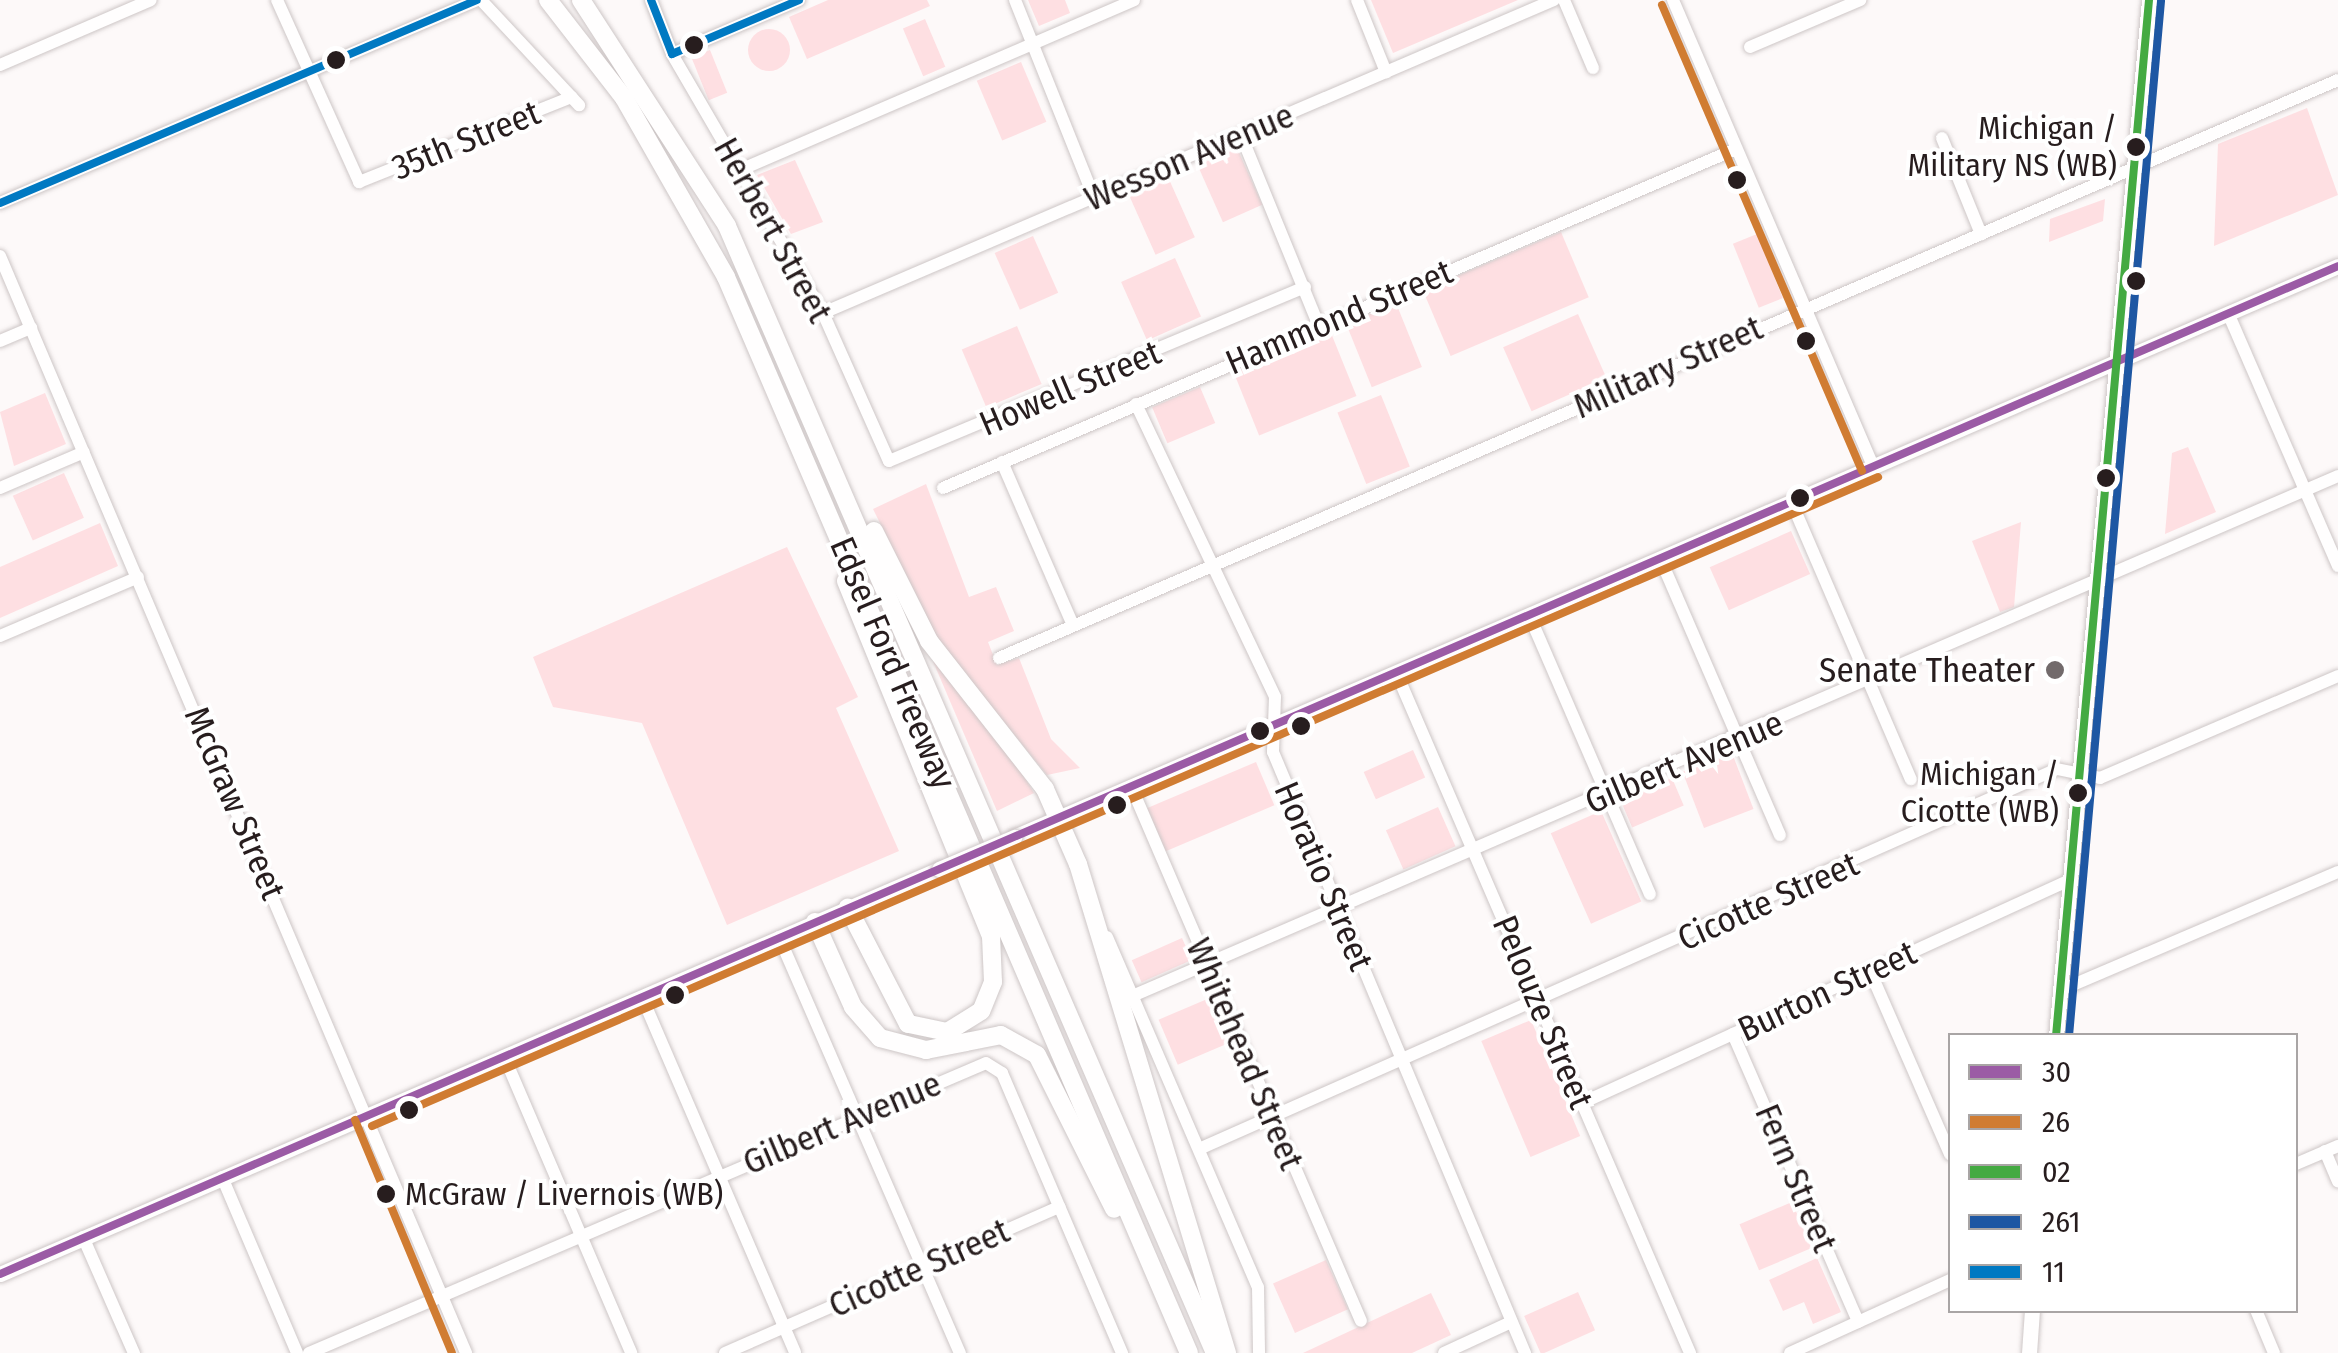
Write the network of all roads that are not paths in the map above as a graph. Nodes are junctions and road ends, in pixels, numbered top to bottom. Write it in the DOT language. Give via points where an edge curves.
graph roads {
  1 [pos="152,0"];
  2 [pos="277,0"];
  3 [pos="479,0"];
  4 [pos="548,0"];
  5 [pos="582,0"];
  6 [pos="651,0"];
  7 [pos="799,0"];
  8 [pos="1016,0"];
  9 [pos="1134,0"];
  10 [pos="1357,0"];
  11 [pos="1554,0"];
  12 [pos="1564,0"];
  13 [pos="1673,0"];
  14 [pos="1860,0"];
  15 [pos="2149,0"];
  16 [pos="1029,46"];
  17 [pos="1750,46"];
  18 [pos="672,54"];
  19 [pos="0,65"];
  20 [pos="1593,68"];
  21 [pos="308,72"];
  22 [pos="1386,72"];
  23 [pos="2338,80"];
  24 [pos="1241,135"];
  25 [pos="1942,138"];
  26 [pos="1736,149"];
  27 [pos="2136,167"];
  28 [pos="740,170"];
  29 [pos="1094,198"];
  30 [pos="0,203"];
  31 [pos="1981,234"];
  32 [pos="0,256"];
  33 [pos="2338,266"];
  34 [pos="1305,287"];
  35 [pos="1805,307"];
  36 [pos="823,312"];
  37 [pos="2228,313"];
  38 [pos="1319,326"];
  39 [pos="31,328"];
  40 [pos="0,341"];
  41 [pos="2121,359"];
  42 [pos="1136,404"];
  43 [pos="825,444"];
  44 [pos="84,452"];
  45 [pos="889,461"];
  46 [pos="1002,462"];
  47 [pos="1873,466"];
  48 [pos="2338,476"];
  49 [pos="0,488"];
  50 [pos="818,488"];
  51 [pos="942,488"];
  52 [pos="2306,490"];
  53 [pos="1791,502"];
  54 [pos="1660,558"];
  55 [pos="1212,565"];
  56 [pos="2338,566"];
  57 [pos="138,577"];
  58 [pos="2100,581"];
  59 [pos="1530,616"];
  60 [pos="1073,625"];
  61 [pos="0,636"];
  62 [pos="998,658"];
  63 [pos="1396,672"];
  64 [pos="2338,676"];
  65 [pos="1869,683"];
  66 [pos="1272,726"];
  67 [pos="1738,739"];
  68 [pos="2082,775"];
  69 [pos="1911,778"];
  70 [pos="1130,786"];
  71 [pos="1606,794"];
  72 [pos="1053,820"];
  73 [pos="1780,835"];
  74 [pos="1474,852"];
  75 [pos="2338,872"];
  76 [pos="2072,880"];
  77 [pos="1650,894"];
  78 [pos="848,908"];
  79 [pos="1338,910"];
  80 [pos="815,922"];
  81 [pos="1107,936"];
  82 [pos="780,937"];
  83 [pos="1206,965"];
  84 [pos="1870,972"];
  85 [pos="2060,990"];
  86 [pos="1137,994"];
  87 [pos="642,997"];
  88 [pos="1540,1004"];
  89 [pos="2056,1033"];
  90 [pos="1733,1034"];
  91 [pos="504,1056"];
  92 [pos="1403,1063"];
  93 [pos="1582,1103"];
  94 [pos="366,1115"];
  95 [pos="858,1116"];
  96 [pos="1272,1118"];
  97 [pos="2332,1148"];
  98 [pos="1199,1149"];
  99 [pos="1948,1149"];
  100 [pos="2298,1163"];
  101 [pos="719,1176"];
  102 [pos="222,1177"];
  103 [pos="2338,1180"];
  104 [pos="1059,1207"];
  105 [pos="580,1235"];
  106 [pos="84,1236"];
  107 [pos="922,1267"];
  108 [pos="0,1274"];
  109 [pos="1948,1281"];
  110 [pos="441,1296"];
  111 [pos="2032,1313"];
  112 [pos="2257,1313"];
  113 [pos="1361,1321"];
  114 [pos="1511,1322"];
  115 [pos="1858,1322"];
  116 [pos="784,1327"];
  117 [pos="1187,1348"];
  118 [pos="134,1353"];
  119 [pos="297,1353"];
  120 [pos="308,1353"];
  121 [pos="466,1353"];
  122 [pos="631,1353"];
  123 [pos="724,1353"];
  124 [pos="795,1353"];
  125 [pos="960,1353"];
  126 [pos="1122,1353"];
  127 [pos="1214,1353"];
  128 [pos="1227,1353"];
  129 [pos="1259,1353"];
  130 [pos="1444,1353"];
  131 [pos="1524,1353"];
  132 [pos="1690,1353"];
  133 [pos="1790,1353"];
  134 [pos="2028,1353"];
  135 [pos="2274,1353"];
  1 -- 19 [label="street"];
  2 -- 21 [label="street"];
  3 -- 21 [label="street"];
  3 -- 21 [label="street, 35th Street" via="575,101 360,182"];
  4 -- 50 [label="highway, Edsel Ford Freeway" via="686,199"];
  5 -- 43 [label="highway, Edsel Ford Freeway" via="704,183"];
  6 -- 18 [label="street, Herbert Street"];
  7 -- 18 [label="street"];
  8 -- 16 [label="street"];
  9 -- 16 [label="street"];
  10 -- 22 [label="street"];
  11 -- 22 [label="street, Wesson Avenue"];
  12 -- 20 [label="street"];
  13 -- 26 [label="street"];
  14 -- 17 [label="street"];
  15 -- 27 [label="main road"];
  16 -- 28 [label="street"];
  16 -- 29 [label="street"];
  18 -- 28 [label="street, Herbert Street"];
  21 -- 30 [label="street"];
  22 -- 24 [label="street, Wesson Avenue"];
  23 -- 27 [label="street, Military Street"];
  24 -- 29 [label="street, Wesson Avenue"];
  24 -- 34 [label="street"];
  25 -- 31 [label="street"];
  26 -- 35 [label="street"];
  26 -- 38 [label="street, Hammond Street"];
  27 -- 31 [label="street, Military Street"];
  27 -- 41 [label="main road"];
  28 -- 36 [label="street, Herbert Street"];
  29 -- 36 [label="street, Wesson Avenue"];
  31 -- 35 [label="street, Military Street"];
  32 -- 39 [label="street, McGraw Street"];
  33 -- 37 [label="main road"];
  34 -- 38 [label="street"];
  34 -- 45 [label="street, Howell Street"];
  35 -- 47 [label="street"];
  35 -- 55 [label="street, Military Street"];
  36 -- 45 [label="street, Herbert Street"];
  37 -- 41 [label="main road"];
  37 -- 52 [label="street"];
  38 -- 42 [label="street, Hammond Street"];
  39 -- 40 [label="street"];
  39 -- 44 [label="street, McGraw Street"];
  41 -- 47 [label="main road"];
  41 -- 58 [label="main road"];
  42 -- 46 [label="street, Hammond Street"];
  42 -- 55 [label="street, Horatio Street"];
  43 -- 72 [label="highway" via="929,641"];
  43 -- 127 [label="highway, Edsel Ford Freeway"];
  44 -- 49 [label="street"];
  44 -- 57 [label="street, McGraw Street"];
  46 -- 51 [label="street, Hammond Street"];
  46 -- 60 [label="street"];
  47 -- 53 [label="main road"];
  48 -- 52 [label="street, Gilbert Avenue"];
  50 -- 78 [label="highway" via="832,547 992,936 992,982 981,1012 947,1032 908,1024"];
  50 -- 117 [label="highway, Edsel Ford Freeway"];
  52 -- 56 [label="street"];
  52 -- 58 [label="street, Gilbert Avenue"];
  53 -- 54 [label="main road"];
  53 -- 65 [label="street"];
  54 -- 59 [label="main road"];
  54 -- 67 [label="street"];
  55 -- 60 [label="street, Military Street"];
  55 -- 66 [label="street, Horatio Street" via="1275,697"];
  57 -- 61 [label="street"];
  57 -- 94 [label="street, McGraw Street"];
  58 -- 65 [label="street, Gilbert Avenue"];
  58 -- 68 [label="main road"];
  59 -- 63 [label="main road"];
  59 -- 71 [label="street"];
  60 -- 62 [label="street, Military Street"];
  63 -- 66 [label="main road"];
  63 -- 74 [label="street, Pelouze Street"];
  64 -- 68 [label="street, Cicotte Street" via="2100,778"];
  65 -- 67 [label="street, Gilbert Avenue"];
  65 -- 69 [label="street"];
  66 -- 70 [label="main road"];
  66 -- 79 [label="street, Horatio Street" via="1293,803"];
  67 -- 71 [label="street, Gilbert Avenue"];
  67 -- 73 [label="street"];
  68 -- 76 [label="main road"];
  68 -- 88 [label="street, Cicotte Street" via="2057,769"];
  70 -- 72 [label="main road"];
  70 -- 83 [label="street, Whitehead Street"];
  71 -- 74 [label="street, Gilbert Avenue"];
  71 -- 77 [label="street"];
  72 -- 78 [label="main road, bridge"];
  72 -- 81 [label="highway"];
  74 -- 79 [label="street, Gilbert Avenue"];
  74 -- 88 [label="street, Pelouze Street"];
  75 -- 85 [label="street"];
  76 -- 84 [label="street, Burton Street"];
  76 -- 85 [label="main road"];
  78 -- 80 [label="main road"];
  79 -- 83 [label="street, Gilbert Avenue"];
  79 -- 92 [label="street, Horatio Street"];
  80 -- 82 [label="main road"];
  80 -- 117 [label="highway" via="853,1007 880,1038 926,1050 1000,1035 1037,1055"];
  81 -- 86 [label="street"];
  81 -- 128 [label="highway"];
  82 -- 87 [label="main road"];
  82 -- 95 [label="street"];
  83 -- 86 [label="street, Gilbert Avenue"];
  83 -- 96 [label="street, Whitehead Street"];
  84 -- 90 [label="street, Burton Street"];
  84 -- 99 [label="street"];
  85 -- 89 [label="main road"];
  86 -- 98 [label="street"];
  87 -- 91 [label="main road"];
  87 -- 101 [label="street"];
  88 -- 92 [label="street, Cicotte Street"];
  88 -- 93 [label="street, Pelouze Street"];
  90 -- 93 [label="street, Burton Street"];
  90 -- 115 [label="street, Fern Street"];
  91 -- 94 [label="main road"];
  91 -- 105 [label="street"];
  92 -- 96 [label="street, Cicotte Street"];
  92 -- 114 [label="street, Horatio Street"];
  93 -- 132 [label="street, Pelouze Street"];
  94 -- 102 [label="main road"];
  94 -- 110 [label="street, McGraw Street"];
  95 -- 101 [label="street, Gilbert Avenue"];
  95 -- 104 [label="street, Gilbert Avenue" via="992,1063"];
  95 -- 107 [label="street"];
  96 -- 98 [label="street, Cicotte Street"];
  96 -- 113 [label="street, Whitehead Street"];
  97 -- 100 [label="street"];
  97 -- 103 [label="street"];
  98 -- 129 [label="street" via="1258,1287"];
  101 -- 105 [label="street, Gilbert Avenue"];
  101 -- 116 [label="street"];
  102 -- 106 [label="main road"];
  102 -- 119 [label="street"];
  104 -- 107 [label="street, Cicotte Street"];
  104 -- 126 [label="street"];
  105 -- 110 [label="street, Gilbert Avenue"];
  105 -- 122 [label="street"];
  106 -- 108 [label="main road"];
  106 -- 118 [label="street"];
  107 -- 116 [label="street, Cicotte Street"];
  107 -- 125 [label="street"];
  109 -- 115 [label="street"];
  110 -- 120 [label="street, Gilbert Avenue"];
  110 -- 121 [label="street, McGraw Street"];
  111 -- 134 [label="main road"];
  112 -- 135 [label="street"];
  114 -- 130 [label="street"];
  114 -- 131 [label="street, Horatio Street"];
  115 -- 133 [label="street"];
  116 -- 123 [label="street, Cicotte Street"];
  116 -- 124 [label="street"];
}
